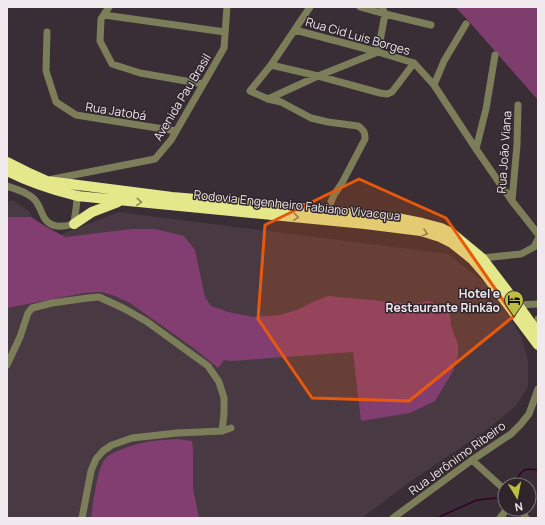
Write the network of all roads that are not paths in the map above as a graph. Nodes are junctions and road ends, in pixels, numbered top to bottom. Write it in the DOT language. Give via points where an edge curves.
graph roads {
  1 [pos="109,7"];
  2 [pos="226,7"];
  3 [pos="310,7"];
  4 [pos="360,7"];
  5 [pos="382,7"];
  6 [pos="385,14"];
  7 [pos="104,15"];
  8 [pos="466,24"];
  9 [pos="431,25"];
  10 [pos="295,30"];
  11 [pos="47,32"];
  12 [pos="225,32"];
  13 [pos="378,52"];
  14 [pos="495,55"];
  15 [pos="414,63"];
  16 [pos="271,65"];
  17 [pos="318,76"];
  18 [pos="203,84"];
  19 [pos="434,85"];
  20 [pos="268,99"];
  21 [pos="518,105"];
  22 [pos="176,131"];
  23 [pos="476,149"];
  24 [pos="7,162"];
  25 [pos="7,171"];
  26 [pos="47,181"];
  27 [pos="74,184"];
  28 [pos="7,186"];
  29 [pos="17,190"];
  30 [pos="7,193"];
  31 [pos="77,196"];
  32 [pos="172,197"];
  33 [pos="512,200"];
  34 [pos="121,201"];
  35 [pos="158,203"];
  36 [pos="268,210"];
  37 [pos="327,211"];
  38 [pos="366,219"];
  39 [pos="74,224"];
  40 [pos="538,234"];
  41 [pos="538,239"];
  42 [pos="482,258"];
  43 [pos="518,304"];
  44 [pos="538,304"];
  45 [pos="538,319"];
  46 [pos="535,333"];
  47 [pos="538,345"];
  48 [pos="538,352"];
  49 [pos="7,365"];
  50 [pos="538,389"];
  51 [pos="231,428"];
  52 [pos="222,431"];
  53 [pos="472,460"];
  54 [pos="497,483"];
  55 [pos="82,518"];
  56 [pos="392,518"];
  1 -- 7 [label="street"];
  2 -- 12 [label="street, Avenida Pau Brasil"];
  3 -- 10 [label="street"];
  4 -- 6 [label="street"];
  5 -- 6 [label="street"];
  6 -- 9 [label="street"];
  6 -- 13 [label="street"];
  7 -- 12 [label="street"];
  7 -- 18 [label="street" via="101,19 100,41 112,64 140,74"];
  8 -- 19 [label="street" via="444,60"];
  10 -- 13 [label="street, Rua Cid Luis Borges"];
  10 -- 16 [label="street"];
  11 -- 22 [label="street, Rua Jatobá" via="46,71 56,102 76,115"];
  12 -- 18 [label="street, Avenida Pau Brasil" via="224,48"];
  13 -- 15 [label="street, Rua Cid Luis Borges"];
  13 -- 17 [label="street"];
  14 -- 23 [label="street"];
  15 -- 17 [label="street" via="395,89 387,94"];
  15 -- 19 [label="street"];
  16 -- 17 [label="street"];
  16 -- 20 [label="street" via="250,91"];
  17 -- 20 [label="street"];
  18 -- 22 [label="street, Avenida Pau Brasil"];
  19 -- 23 [label="street"];
  20 -- 37 [label="street" via="281,102 311,118 358,126 365,133 365,139"];
  21 -- 33 [label="street, Rua João Viana"];
  22 -- 26 [label="street, Avenida Pau Brasil" via="155,159"];
  23 -- 33 [label="street"];
  24 -- 26 [label="highway, Rodovia Engenheiro Fabiano Vivacqua"];
  25 -- 31 [label="highway, Rodovia Engenheiro Fabiano Vivacqua" via="58,192"];
  26 -- 27 [label="highway, Rodovia Engenheiro Fabiano Vivacqua"];
  27 -- 31 [label="street"];
  27 -- 32 [label="highway, Rodovia Engenheiro Fabiano Vivacqua"];
  28 -- 29 [label="street"];
  29 -- 30 [label="street"];
  29 -- 39 [label="street" via="35,200 46,220 54,226"];
  31 -- 34 [label="highway, Rodovia Engenheiro Fabiano Vivacqua"];
  31 -- 39 [label="street"];
  32 -- 35 [label="highway"];
  32 -- 36 [label="highway, Rodovia Engenheiro Fabiano Vivacqua"];
  33 -- 40 [label="street"];
  34 -- 35 [label="highway, Rodovia Engenheiro Fabiano Vivacqua, one-way"];
  34 -- 39 [label="highway" via="100,208"];
  35 -- 36 [label="highway, Rodovia Engenheiro Fabiano Vivacqua"];
  36 -- 37 [label="highway, Rodovia Engenheiro Fabiano Vivacqua"];
  36 -- 38 [label="highway, Rodovia Engenheiro Fabiano Vivacqua, one-way"];
  37 -- 38 [label="highway, Rodovia Engenheiro Fabiano Vivacqua"];
  38 -- 42 [label="highway, Rodovia Engenheiro Fabiano Vivacqua" via="397,218 441,228 453,234"];
  38 -- 46 [label="highway, Rodovia Engenheiro Fabiano Vivacqua, one-way" via="421,231 456,246 472,259"];
  41 -- 42 [label="street" via="534,246 521,254"];
  42 -- 43 [label="highway, Rodovia Engenheiro Fabiano Vivacqua"];
  43 -- 44 [label="street"];
  43 -- 46 [label="highway, Rodovia Engenheiro Fabiano Vivacqua"];
  45 -- 46 [label="street"];
  46 -- 47 [label="highway, Rodovia Engenheiro Fabiano Vivacqua"];
  46 -- 48 [label="street"];
  49 -- 52 [label="street" via="32,308 100,297 146,321 208,366 219,382 224,398"];
  50 -- 53 [label="street, Rua Jerônimo Ribeiro" via="529,414 520,425"];
  51 -- 52 [label="street"];
  52 -- 55 [label="street" via="132,438 112,445 96,459 91,471"];
  53 -- 54 [label="street"];
  53 -- 56 [label="street, Rua Jerônimo Ribeiro"];
}
